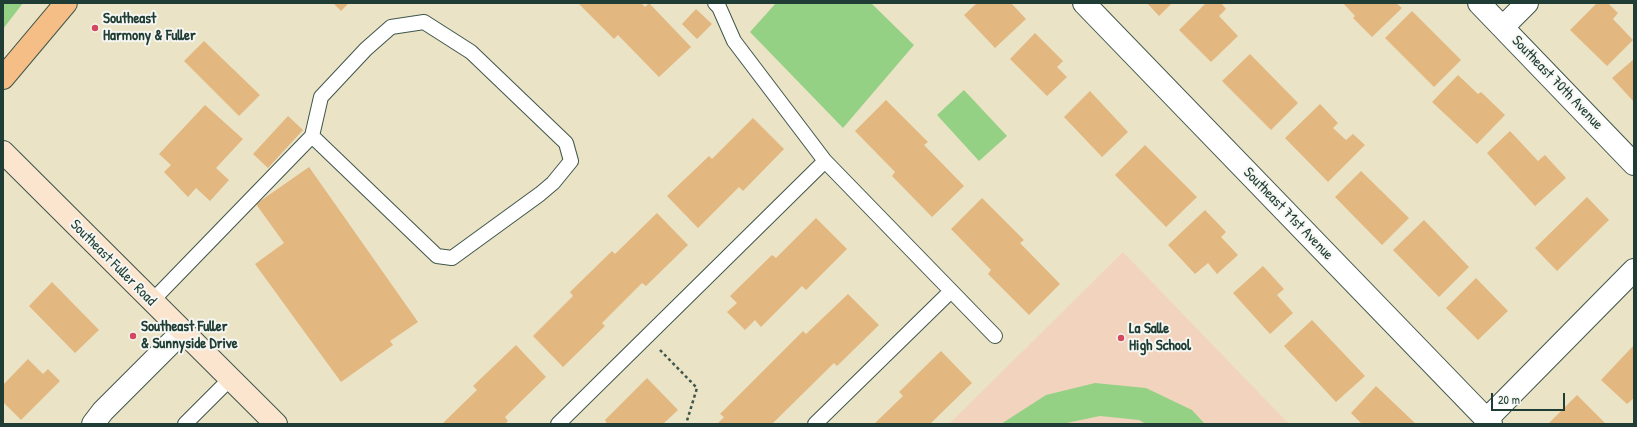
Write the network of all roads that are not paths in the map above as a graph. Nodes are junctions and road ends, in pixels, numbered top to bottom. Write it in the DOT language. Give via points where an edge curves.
graph roads {
  1 [pos="66,3"];
  2 [pos="715,3"];
  3 [pos="1084,3"];
  4 [pos="1479,3"];
  5 [pos="1527,3"];
  6 [pos="1503,27"];
  7 [pos="3,78"];
  8 [pos="312,136"];
  9 [pos="3,152"];
  10 [pos="825,161"];
  11 [pos="1634,164"];
  12 [pos="1634,270"];
  13 [pos="950,292"];
  14 [pos="152,301"];
  15 [pos="182,332"];
  16 [pos="995,336"];
  17 [pos="230,379"];
  18 [pos="1489,422"];
  19 [pos="93,424"];
  20 [pos="185,424"];
  21 [pos="276,424"];
  22 [pos="558,424"];
  23 [pos="816,424"];
  1 -- 7 [label="main road"];
  2 -- 10 [label="lane" via="734,41"];
  3 -- 18 [label="street, Southeast 71st Avenue"];
  4 -- 6 [label="street, Southeast 70th Avenue"];
  5 -- 6 [label="street"];
  6 -- 11 [label="street, Southeast 70th Avenue"];
  8 -- 8 [label="lane" via="437,256 452,258 540,194 571,161 566,143 471,52 424,22 391,26 366,49 321,97"];
  8 -- 14 [label="lane"];
  9 -- 14 [label="street, Southeast Fuller Road"];
  10 -- 13 [label="lane"];
  10 -- 22 [label="lane"];
  12 -- 18 [label="street"];
  13 -- 16 [label="lane"];
  13 -- 23 [label="lane"];
  14 -- 15 [label="street, Southeast Fuller Road"];
  15 -- 17 [label="street, Southeast Fuller Road"];
  15 -- 19 [label="street"];
  17 -- 20 [label="lane"];
  17 -- 21 [label="street, Southeast Fuller Road"];
}
